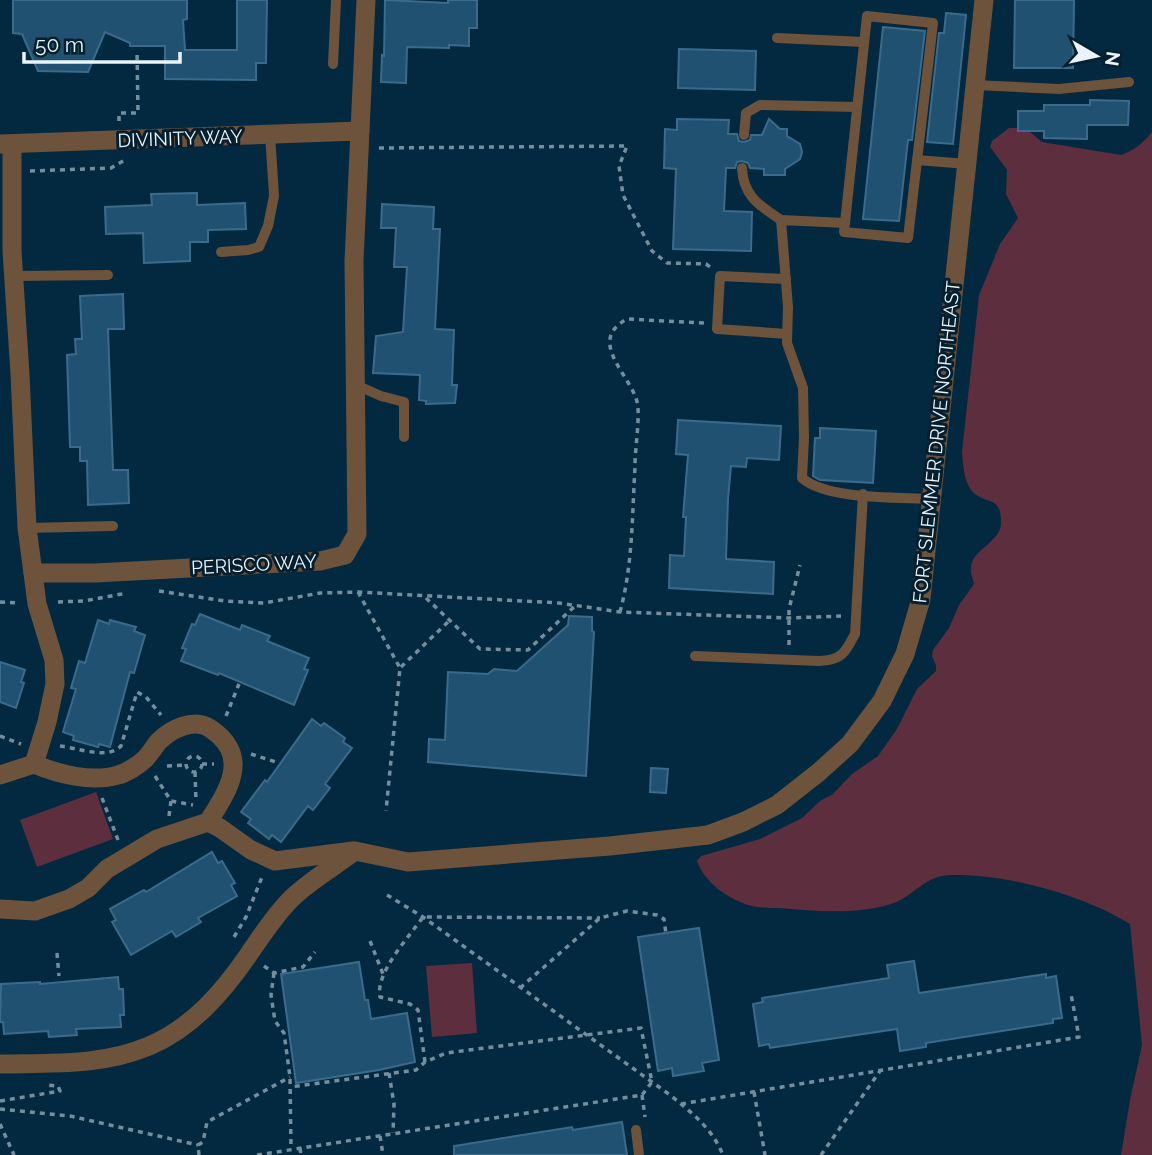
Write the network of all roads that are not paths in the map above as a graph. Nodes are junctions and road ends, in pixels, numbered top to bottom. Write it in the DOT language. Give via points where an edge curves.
graph roads {
  1 [pos="336,0"];
  2 [pos="366,0"];
  3 [pos="984,0"];
  4 [pos="777,38"];
  5 [pos="864,42"];
  6 [pos="333,64"];
  7 [pos="1129,82"];
  8 [pos="975,85"];
  9 [pos="857,107"];
  10 [pos="270,134"];
  11 [pos="744,135"];
  12 [pos="360,139"];
  13 [pos="6,144"];
  14 [pos="917,160"];
  15 [pos="967,164"];
  16 [pos="742,168"];
  17 [pos="781,220"];
  18 [pos="845,223"];
  19 [pos="221,252"];
  20 [pos="108,275"];
  21 [pos="13,276"];
  22 [pos="786,279"];
  23 [pos="787,334"];
  24 [pos="356,385"];
  25 [pos="404,437"];
  26 [pos="863,495"];
  27 [pos="932,499"];
  28 [pos="113,526"];
  29 [pos="27,528"];
  30 [pos="33,573"];
  31 [pos="695,656"];
  32 [pos="36,755"];
  33 [pos="0,775"];
  34 [pos="208,822"];
  35 [pos="355,851"];
  36 [pos="0,909"];
  37 [pos="2,1064"];
  38 [pos="636,1130"];
  39 [pos="639,1155"];
  1 -- 6 [label="lane"];
  2 -- 12 [label="street, PERISCO WAY"];
  3 -- 8 [label="street, FORT SLEMMER DRIVE NORTHEAST"];
  4 -- 5 [label="lane"];
  5 -- 9 [label="lane"];
  5 -- 14 [label="lane" via="867,16 933,23"];
  7 -- 8 [label="lane" via="1059,89"];
  8 -- 15 [label="street, FORT SLEMMER DRIVE NORTHEAST"];
  9 -- 11 [label="lane" via="760,105 746,113"];
  9 -- 18 [label="lane"];
  10 -- 12 [label="street, DIVINITY WAY"];
  10 -- 13 [label="street, DIVINITY WAY"];
  10 -- 19 [label="lane" via="274,196 268,226 259,247"];
  12 -- 24 [label="street, PERISCO WAY" via="354,261"];
  13 -- 21 [label="street"];
  14 -- 15 [label="lane"];
  14 -- 18 [label="lane" via="908,238 844,232"];
  15 -- 27 [label="street, FORT SLEMMER DRIVE NORTHEAST"];
  16 -- 17 [label="lane" via="743,181 756,204"];
  17 -- 18 [label="lane"];
  17 -- 22 [label="lane"];
  20 -- 21 [label="lane"];
  21 -- 29 [label="street"];
  22 -- 23 [label="lane"];
  22 -- 23 [label="lane" via="720,276 717,328"];
  23 -- 26 [label="lane" via="803,388 802,478 830,492"];
  24 -- 25 [label="lane" via="404,401"];
  24 -- 30 [label="street, PERISCO WAY" via="357,534 345,555 320,561"];
  26 -- 27 [label="lane"];
  26 -- 31 [label="lane" via="855,634 845,654 832,661"];
  27 -- 35 [label="street, FORT SLEMMER DRIVE NORTHEAST" via="921,599 905,654 882,701 850,744 777,805 708,835 610,846 408,862"];
  28 -- 29 [label="lane"];
  29 -- 30 [label="street"];
  30 -- 32 [label="street" via="54,660 55,684"];
  32 -- 33 [label="street"];
  32 -- 34 [label="street" via="48,770 93,777 120,775 145,760 172,732 193,724 207,726 223,738 232,755 228,787"];
  34 -- 35 [label="street" via="275,861"];
  34 -- 36 [label="street" via="157,839 107,869 69,900 35,911"];
  35 -- 37 [label="street" via="292,898 220,992 169,1037 112,1058"];
  38 -- 39 [label="lane"];
}
